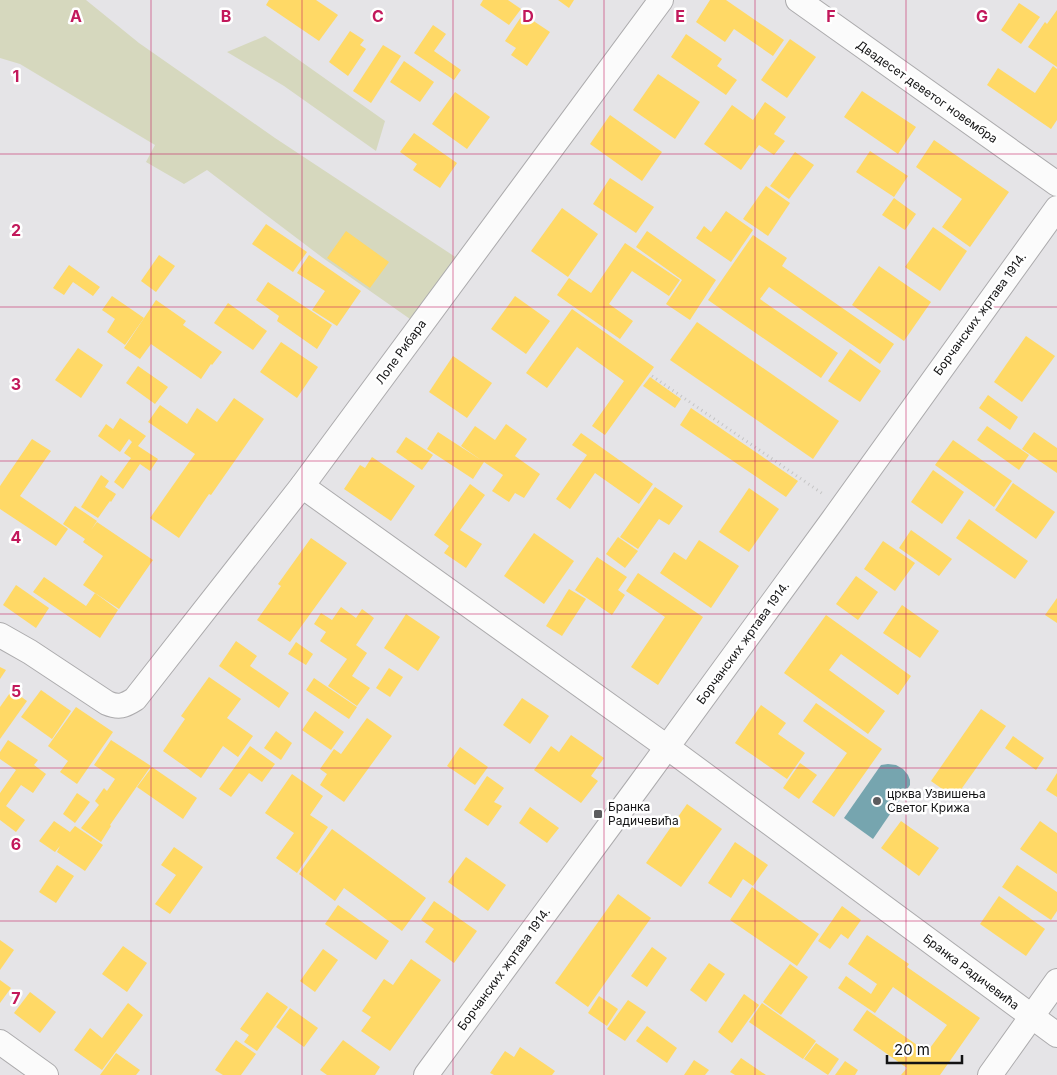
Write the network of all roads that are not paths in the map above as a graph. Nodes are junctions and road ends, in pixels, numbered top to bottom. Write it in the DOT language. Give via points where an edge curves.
graph roads {
  1 [pos="660,0"];
  2 [pos="798,0"];
  3 [pos="1057,184"];
  4 [pos="1057,208"];
  5 [pos="302,486"];
  6 [pos="0,635"];
  7 [pos="667,747"];
  8 [pos="1057,981"];
  9 [pos="1032,1016"];
  10 [pos="1057,1035"];
  11 [pos="0,1042"];
  12 [pos="46,1075"];
  13 [pos="426,1075"];
  14 [pos="990,1075"];
  1 -- 5 [label="street, Лоле Рибара"];
  2 -- 3 [label="street, Двадесет деветог новембра"];
  4 -- 7 [label="street, Борчанских жртава 1914."];
  5 -- 6 [label="street, Лоле Рибара" via="128,704 114,706 107,703"];
  5 -- 7 [label="street, Бранка Радичевића"];
  7 -- 9 [label="street, Бранка Радичевића"];
  7 -- 13 [label="street, Борчанских жртава 1914."];
  8 -- 9 [label="street"];
  9 -- 10 [label="street, Бранка Радичевића"];
  9 -- 14 [label="street"];
  11 -- 12 [label="street"];
}
